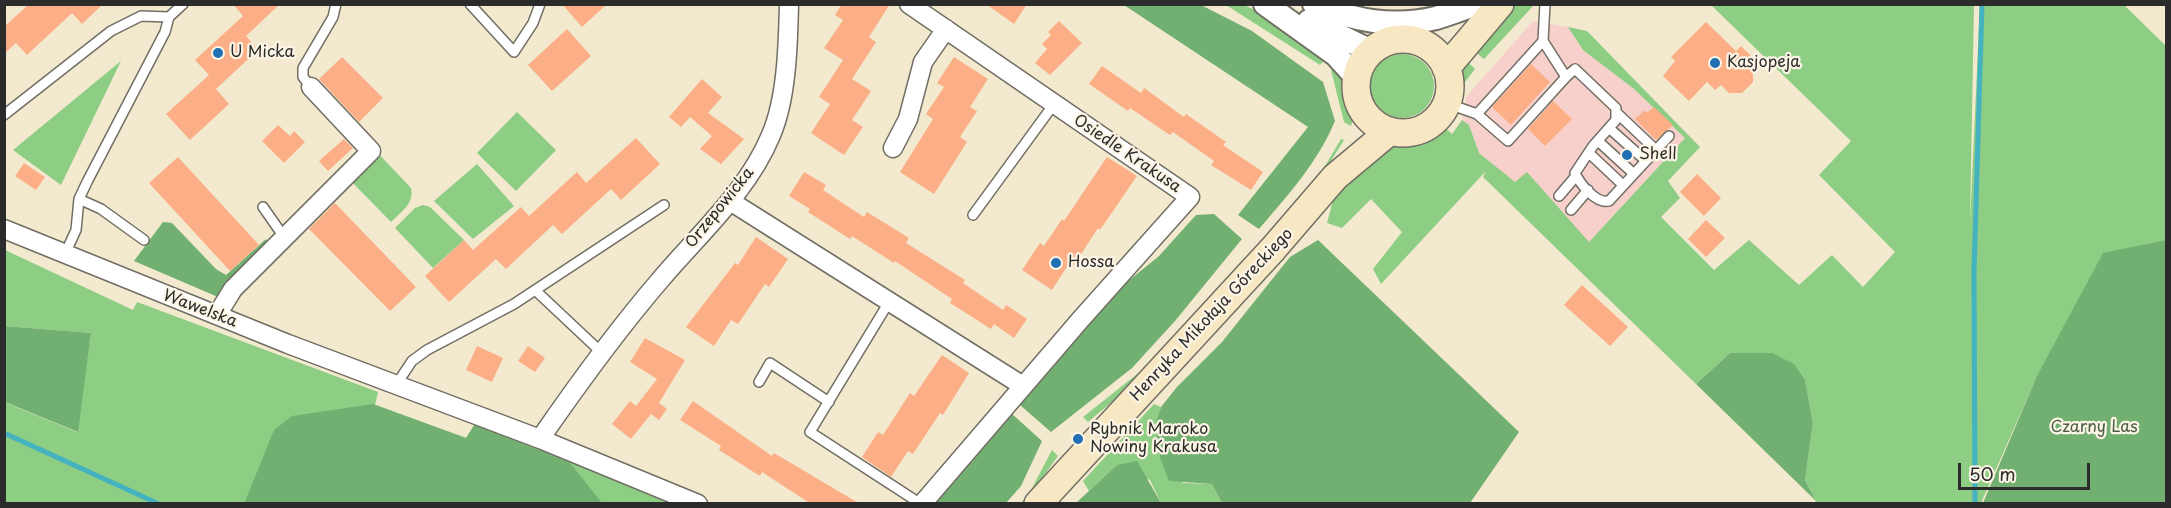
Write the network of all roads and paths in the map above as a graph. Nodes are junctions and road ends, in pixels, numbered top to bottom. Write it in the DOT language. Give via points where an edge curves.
graph roads {
  1 [pos="183,4"];
  2 [pos="336,4"];
  3 [pos="470,4"];
  4 [pos="533,4"];
  5 [pos="540,4"];
  6 [pos="789,4"];
  7 [pos="909,4"];
  8 [pos="1314,4"];
  9 [pos="1480,4"];
  10 [pos="1487,4"];
  11 [pos="1500,4"];
  12 [pos="1545,4"];
  13 [pos="1268,6"];
  14 [pos="169,17"];
  15 [pos="533,23"];
  16 [pos="946,29"];
  17 [pos="1543,41"];
  18 [pos="1426,45"];
  19 [pos="1371,51"];
  20 [pos="1446,68"];
  21 [pos="1356,77"];
  22 [pos="1566,77"];
  23 [pos="310,87"];
  24 [pos="1446,103"];
  25 [pos="1054,104"];
  26 [pos="1365,113"];
  27 [pos="1477,114"];
  28 [pos="1618,114"];
  29 [pos="4,115"];
  30 [pos="1609,128"];
  31 [pos="1390,131"];
  32 [pos="1669,136"];
  33 [pos="1598,141"];
  34 [pos="893,148"];
  35 [pos="1656,150"];
  36 [pos="1589,153"];
  37 [pos="1646,161"];
  38 [pos="1634,174"];
  39 [pos="1335,177"];
  40 [pos="1576,177"];
  41 [pos="1623,185"];
  42 [pos="1588,190"];
  43 [pos="1559,196"];
  44 [pos="79,200"];
  45 [pos="730,201"];
  46 [pos="664,205"];
  47 [pos="263,207"];
  48 [pos="1571,210"];
  49 [pos="973,214"];
  50 [pos="4,229"];
  51 [pos="284,237"];
  52 [pos="144,240"];
  53 [pos="65,254"];
  54 [pos="535,290"];
  55 [pos="890,302"];
  56 [pos="217,315"];
  57 [pos="601,352"];
  58 [pos="759,382"];
  59 [pos="396,386"];
  60 [pos="1023,386"];
  61 [pos="829,402"];
  62 [pos="540,439"];
  63 [pos="698,504"];
  64 [pos="921,504"];
  65 [pos="1038,504"];
  1 -- 14 [label="lane"];
  2 -- 23 [label="lane" via="333,17 303,68 303,77"];
  3 -- 15 [label="lane" via="514,52"];
  4 -- 15 [label="lane"];
  5 -- 15 [label="lane"];
  6 -- 45 [label="street, Orzepowicka" via="778,114 766,147"];
  7 -- 16 [label="street, Osiedle Krakusa"];
  8 -- 9 [label="street" via="1356,20 1387,23 1425,20"];
  10 -- 18 [label="main road"];
  11 -- 20 [label="main road"];
  12 -- 17 [label="lane"];
  13 -- 19 [label="street" via="1303,18"];
  13 -- 21 [label="street" via="1336,55"];
  14 -- 29 [label="lane" via="141,16 111,31"];
  14 -- 44 [label="lane" via="165,32"];
  16 -- 25 [label="street, Osiedle Krakusa"];
  16 -- 34 [label="street" via="923,62 908,119"];
  17 -- 22 [label="lane"];
  17 -- 27 [label="lane"];
  18 -- 19 [label="main road" via="1397,39"];
  18 -- 20 [label="main road"];
  19 -- 21 [label="main road"];
  20 -- 24 [label="main road"];
  21 -- 26 [label="main road" via="1357,99"];
  22 -- 27 [label="lane" via="1509,141"];
  22 -- 28 [label="lane" via="1575,69"];
  23 -- 51 [label="street" via="371,151"];
  24 -- 27 [label="lane"];
  24 -- 31 [label="main road" via="1423,128 1407,133"];
  25 -- 49 [label="lane"];
  25 -- 60 [label="street, Osiedle Krakusa" via="1190,197"];
  26 -- 31 [label="main road"];
  26 -- 39 [label="main road, Henryka Mikołaja Góreckiego"];
  28 -- 30 [label="lane"];
  28 -- 35 [label="lane"];
  30 -- 33 [label="lane"];
  30 -- 37 [label="lane"];
  31 -- 39 [label="main road, Henryka Mikołaja Góreckiego"];
  32 -- 35 [label="lane"];
  33 -- 36 [label="lane"];
  33 -- 38 [label="lane"];
  35 -- 37 [label="lane"];
  36 -- 40 [label="lane"];
  36 -- 41 [label="lane"];
  37 -- 38 [label="lane"];
  38 -- 41 [label="lane"];
  39 -- 65 [label="main road, Henryka Mikołaja Góreckiego" via="1293,228"];
  40 -- 42 [label="lane"];
  40 -- 43 [label="lane"];
  41 -- 42 [label="lane" via="1604,202"];
  42 -- 48 [label="lane"];
  44 -- 52 [label="lane" via="101,209"];
  44 -- 53 [label="lane" via="76,230"];
  45 -- 55 [label="street"];
  45 -- 57 [label="street, Orzepowicka"];
  46 -- 54 [label="lane"];
  47 -- 51 [label="lane"];
  50 -- 53 [label="street, Wawelska"];
  51 -- 56 [label="street" via="233,289"];
  53 -- 56 [label="street, Wawelska"];
  54 -- 57 [label="lane"];
  54 -- 59 [label="lane" via="427,350 412,361"];
  55 -- 60 [label="street"];
  55 -- 61 [label="lane"];
  56 -- 59 [label="street, Wawelska"];
  57 -- 62 [label="street"];
  58 -- 61 [label="lane" via="770,363"];
  59 -- 62 [label="street, Wawelska"];
  60 -- 64 [label="street, Osiedle Krakusa"];
  61 -- 64 [label="lane" via="810,432"];
  62 -- 63 [label="street"];
}
